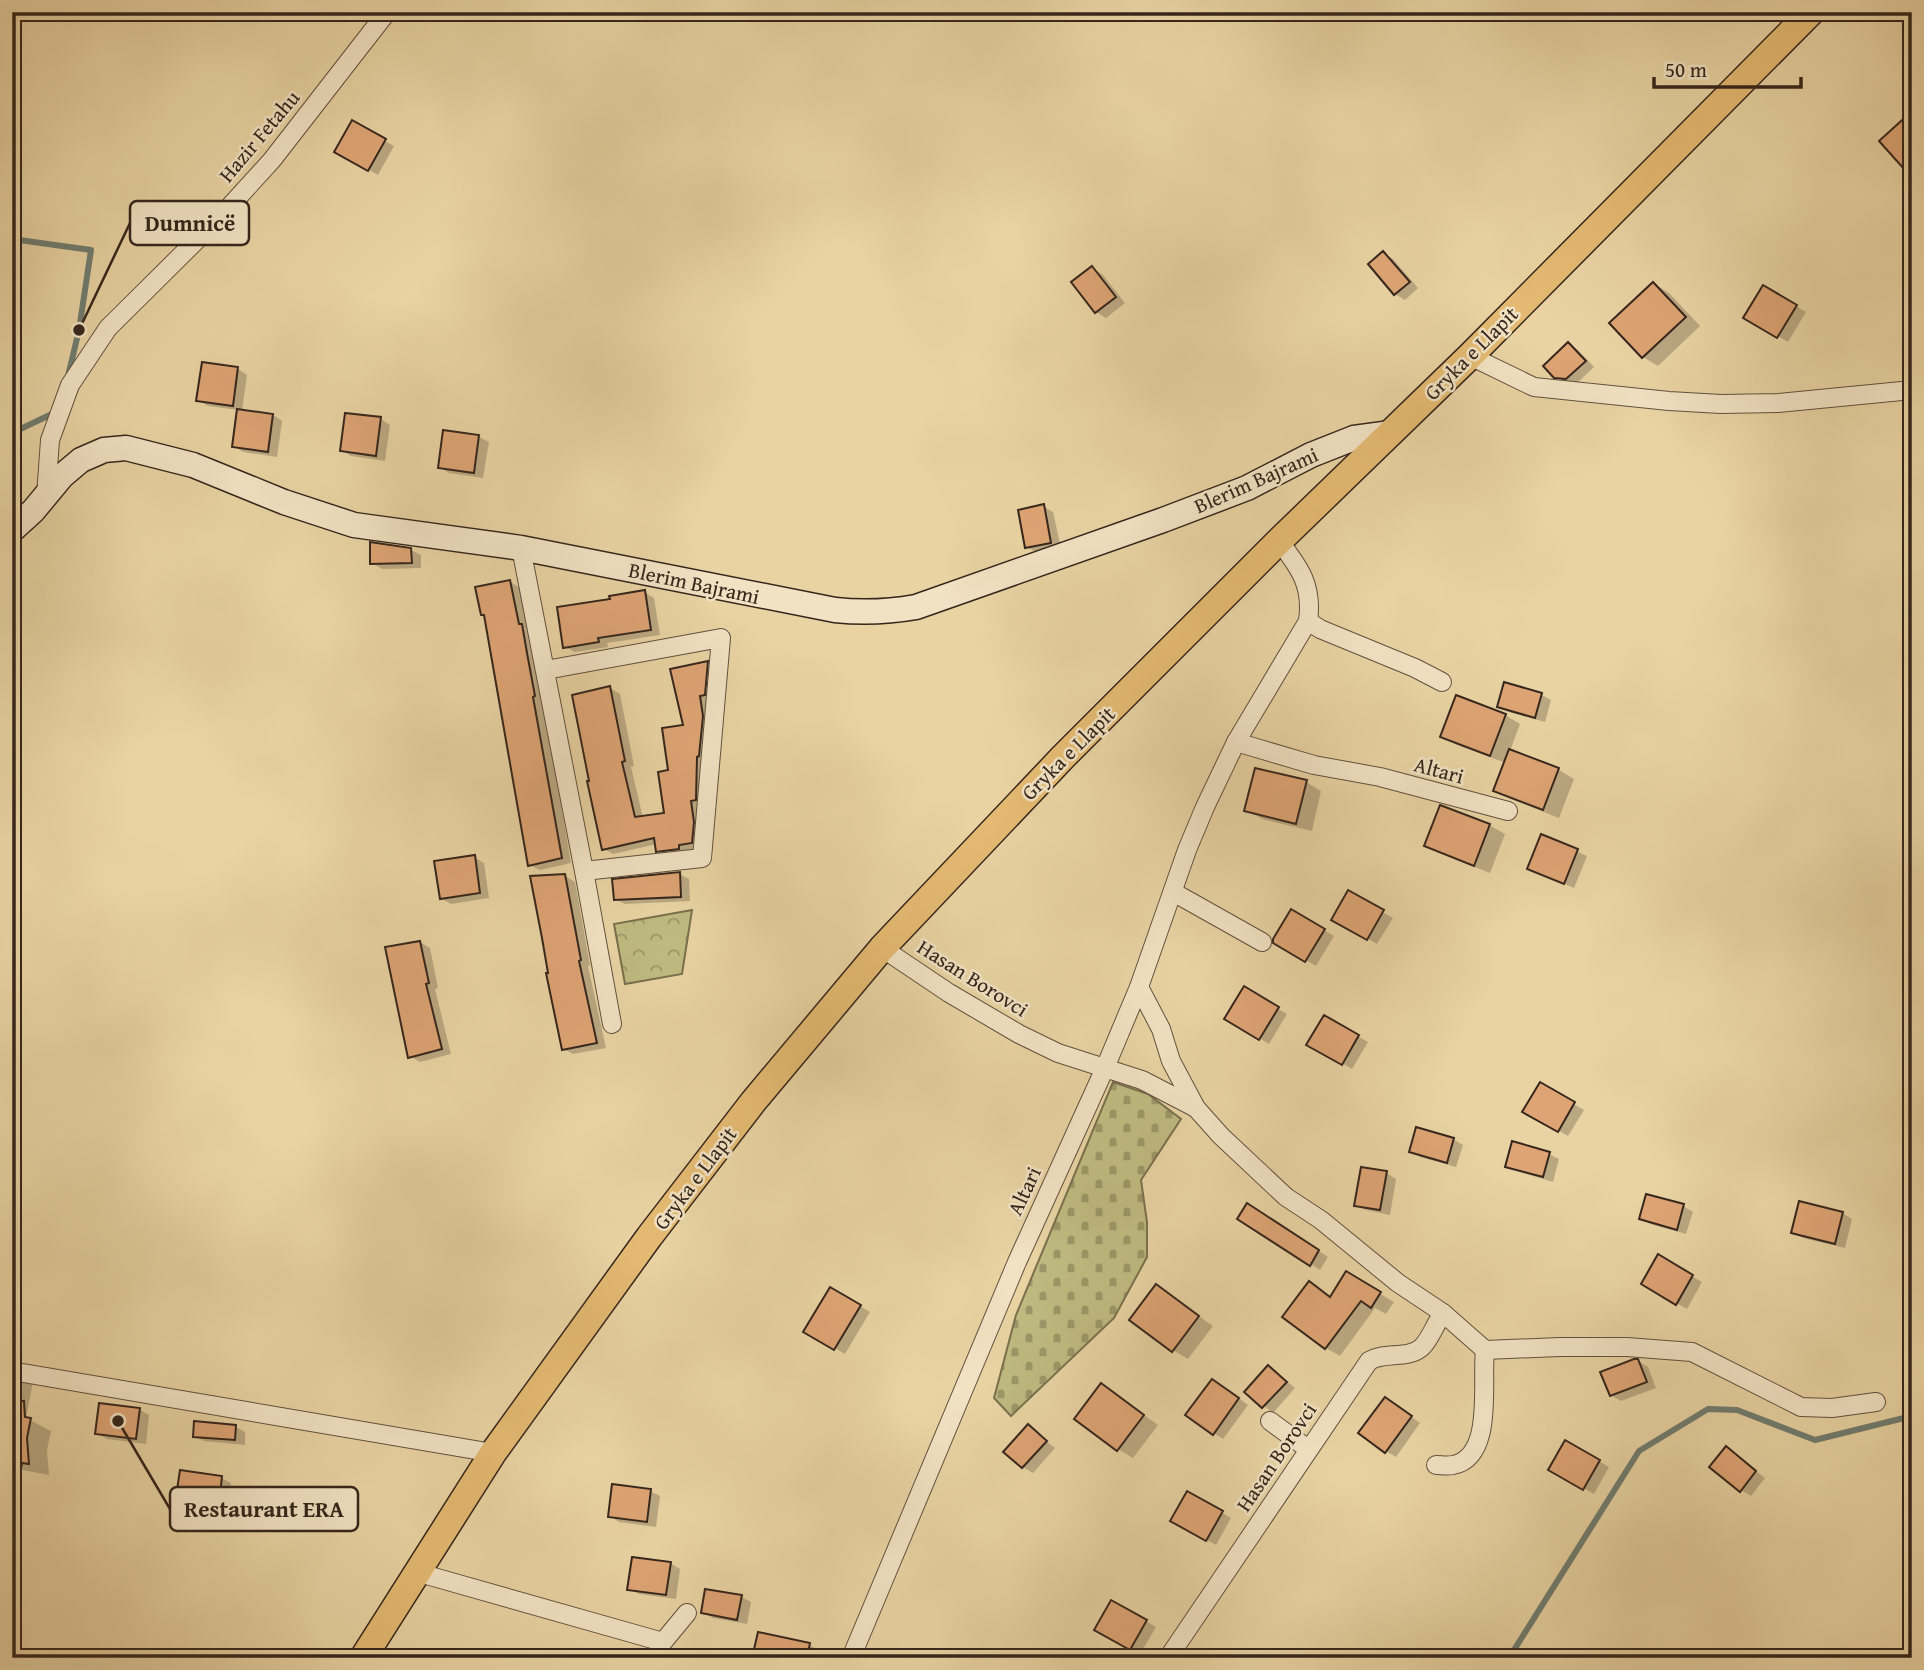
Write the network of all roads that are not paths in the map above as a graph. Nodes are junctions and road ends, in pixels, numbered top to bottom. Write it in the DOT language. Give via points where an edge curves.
graph roads {
  1 [pos="387,12"];
  2 [pos="1811,12"];
  3 [pos="1470,356"];
  4 [pos="1912,390"];
  5 [pos="1391,433"];
  6 [pos="46,496"];
  7 [pos="12,530"];
  8 [pos="1279,541"];
  9 [pos="521,548"];
  10 [pos="1308,621"];
  11 [pos="546,670"];
  12 [pos="1442,682"];
  13 [pos="1236,742"];
  14 [pos="1508,811"];
  15 [pos="584,871"];
  16 [pos="1173,892"];
  17 [pos="1262,942"];
  18 [pos="882,948"];
  19 [pos="1139,987"];
  20 [pos="612,1024"];
  21 [pos="1105,1068"];
  22 [pos="1196,1108"];
  23 [pos="1443,1313"];
  24 [pos="1485,1350"];
  25 [pos="23,1373"];
  26 [pos="1876,1402"];
  27 [pos="1270,1421"];
  28 [pos="1308,1449"];
  29 [pos="493,1453"];
  30 [pos="1436,1465"];
  31 [pos="416,1572"];
  32 [pos="687,1614"];
  33 [pos="363,1658"];
  34 [pos="851,1658"];
  35 [pos="1168,1658"];
  1 -- 6 [label="street, Hazir Fetahu" via="272,160 108,328 70,385 50,440"];
  2 -- 3 [label="main road, Gryka e Llapit"];
  3 -- 4 [label="street" via="1534,387 1669,401 1778,403"];
  3 -- 5 [label="main road, Gryka e Llapit"];
  5 -- 8 [label="main road, Gryka e Llapit"];
  5 -- 9 [label="street, Blerim Bajrami" via="1354,438 1247,488 1163,520 967,590 894,611 835,610"];
  6 -- 7 [label="street, Blerim Bajrami"];
  6 -- 9 [label="street, Blerim Bajrami" via="81,460 104,450 126,448 193,465 354,525"];
  8 -- 10 [label="street" via="1306,581"];
  8 -- 18 [label="main road, Gryka e Llapit" via="1063,757"];
  9 -- 11 [label="street"];
  10 -- 12 [label="street"];
  10 -- 13 [label="street, Altari"];
  11 -- 15 [label="street"];
  11 -- 15 [label="street" via="721,638 702,858"];
  13 -- 14 [label="street, Altari"];
  13 -- 16 [label="street, Altari"];
  15 -- 20 [label="street"];
  16 -- 17 [label="street"];
  16 -- 19 [label="street, Altari"];
  18 -- 21 [label="street, Hasan Borovci" via="1019,1034"];
  18 -- 29 [label="main road, Gryka e Llapit" via="649,1237"];
  19 -- 21 [label="street, Altari"];
  19 -- 22 [label="street, Hasan Borovci"];
  21 -- 22 [label="street, Hasan Borovci" via="1142,1080"];
  21 -- 34 [label="street, Altari" via="1017,1262"];
  22 -- 23 [label="street, Hasan Borovci" via="1286,1197"];
  23 -- 24 [label="street, Hasan Borovci"];
  23 -- 28 [label="street, Hasan Borovci" via="1416,1351 1369,1361"];
  24 -- 26 [label="street" via="1560,1347 1692,1352 1801,1407"];
  24 -- 30 [label="street" via="1482,1431 1463,1461"];
  25 -- 29 [label="street"];
  27 -- 28 [label="street"];
  28 -- 35 [label="street, Hasan Borovci"];
  29 -- 31 [label="main road, Gryka e Llapit"];
  31 -- 32 [label="street" via="663,1642"];
  31 -- 33 [label="main road, Gryka e Llapit"];
}
